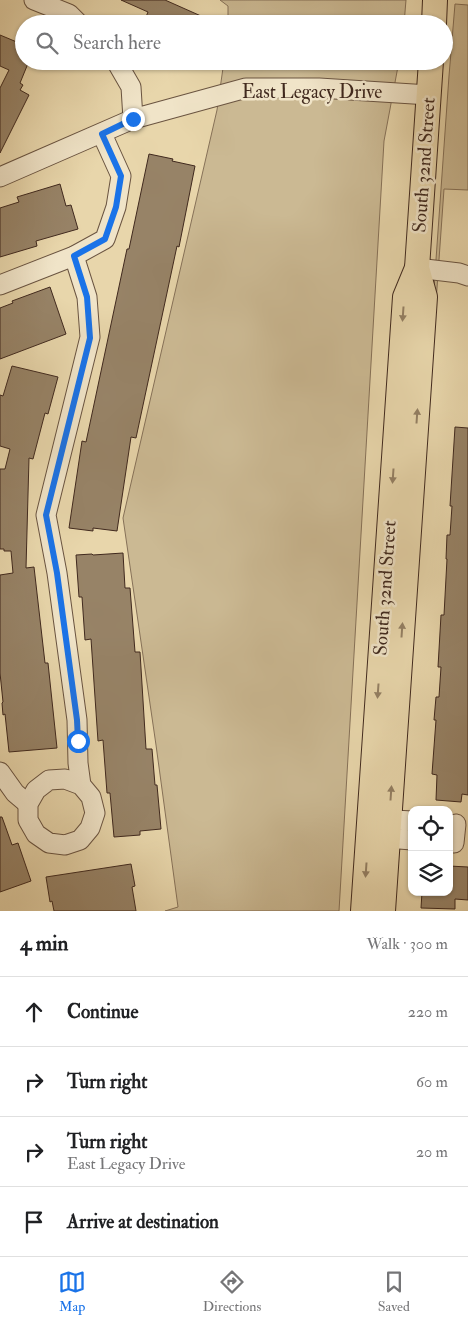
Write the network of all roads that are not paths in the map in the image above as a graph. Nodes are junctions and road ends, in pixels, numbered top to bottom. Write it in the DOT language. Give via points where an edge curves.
graph roads {
  1 [pos="34,0"];
  2 [pos="435,0"];
  3 [pos="70,15"];
  4 [pos="434,15"];
  5 [pos="121,70"];
  6 [pos="430,70"];
  7 [pos="429,95"];
  8 [pos="133,119"];
  9 [pos="102,134"];
  10 [pos="0,177"];
  11 [pos="74,256"];
  12 [pos="418,268"];
  13 [pos="464,274"];
  14 [pos="0,285"];
  15 [pos="0,772"];
  16 [pos="81,785"];
  17 [pos="28,804"];
  18 [pos="458,824"];
  19 [pos="385,827"];
  20 [pos="408,838"];
  21 [pos="457,843"];
  22 [pos="362,911"];
  23 [pos="383,911"];
  1 -- 3 [label="street"];
  2 -- 4 [label="main road"];
  5 -- 8 [label="street" via="131,87"];
  6 -- 7 [label="main road, South 32nd Street"];
  7 -- 8 [label="street, East Legacy Drive" via="319,88 246,88"];
  7 -- 12 [label="main road, South 32nd Street"];
  8 -- 9 [label="street, East Legacy Drive"];
  9 -- 10 [label="street, East Legacy Drive"];
  9 -- 11 [label="street" via="121,176 116,207 105,239"];
  11 -- 14 [label="street"];
  11 -- 16 [label="street" via="87,297 90,338 46,515 77,720"];
  12 -- 13 [label="street"];
  12 -- 19 [label="main road, South 32nd Street" via="425,297"];
  15 -- 17 [label="street" via="15,793"];
  16 -- 17 [label="street" via="65,779 49,780 36,790"];
  16 -- 17 [label="street" via="91,797 95,813 90,828 80,840 65,846 49,843 36,834 28,820"];
  18 -- 21 [label="street"];
  19 -- 20 [label="street"];
  19 -- 22 [label="main road, South 32nd Street, one-way"];
  19 -- 23 [label="main road, South 32nd Street"];
}
